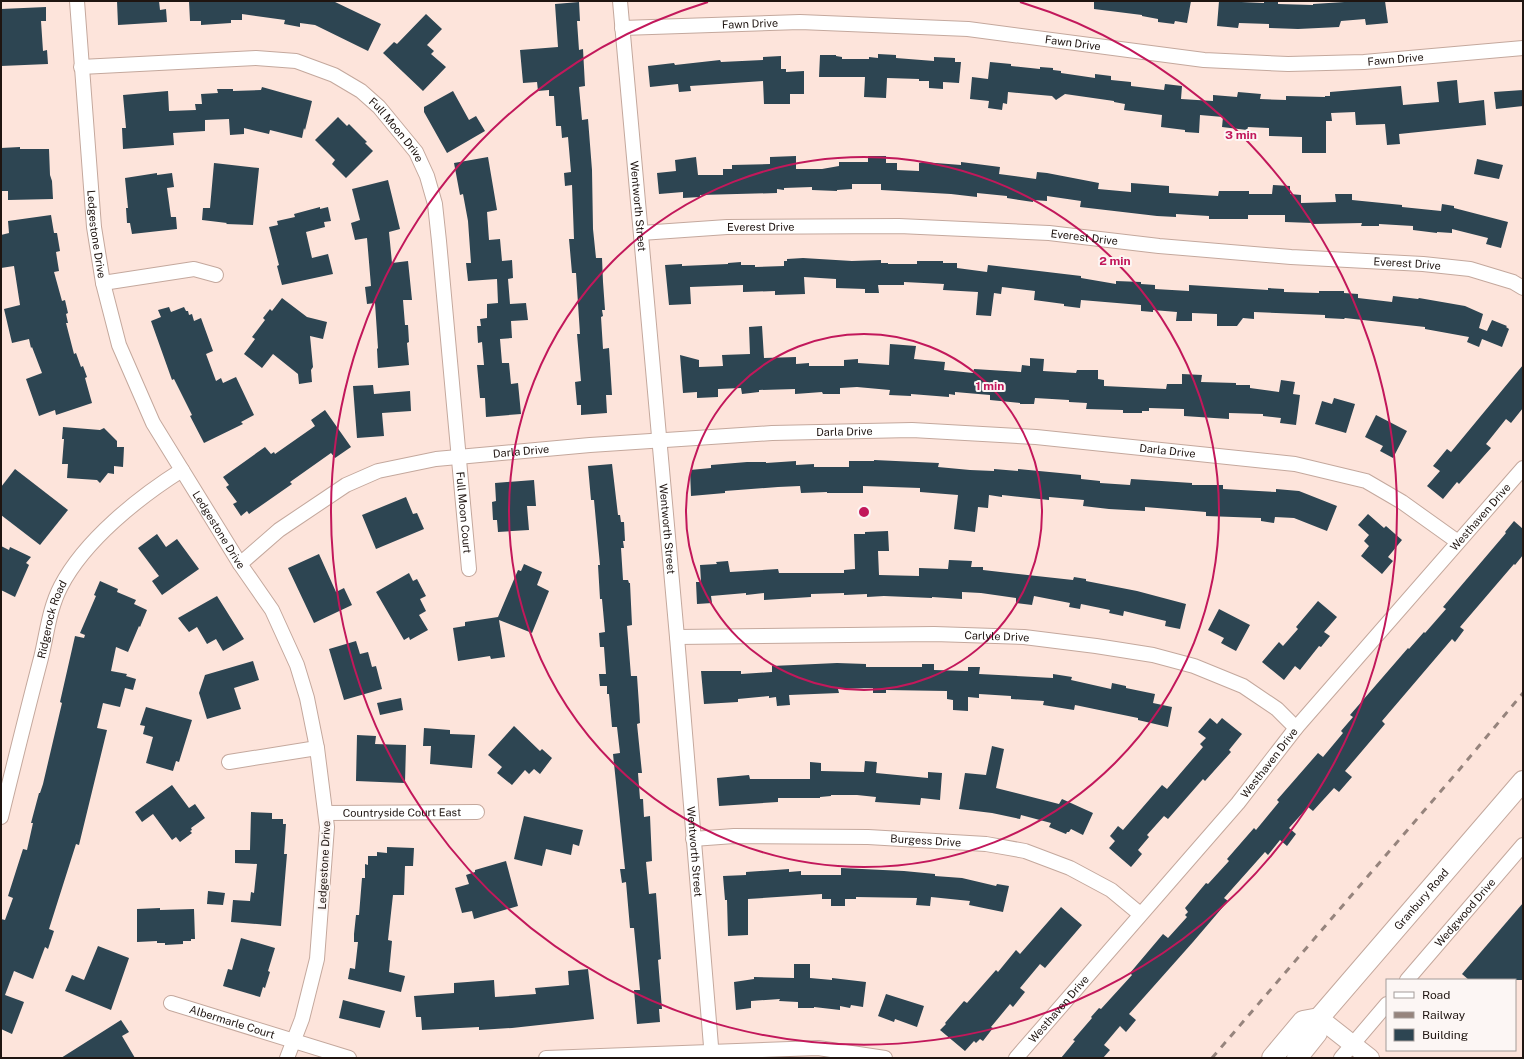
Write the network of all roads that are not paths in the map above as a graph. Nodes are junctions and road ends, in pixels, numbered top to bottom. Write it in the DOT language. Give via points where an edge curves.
graph roads {
  1 [pos="77,1"];
  2 [pos="620,1"];
  3 [pos="622,28"];
  4 [pos="1523,48"];
  5 [pos="82,67"];
  6 [pos="641,233"];
  7 [pos="216,275"];
  8 [pos="103,283"];
  9 [pos="1523,288"];
  10 [pos="659,441"];
  11 [pos="458,457"];
  12 [pos="1523,468"];
  13 [pos="182,470"];
  14 [pos="1458,542"];
  15 [pos="240,564"];
  16 [pos="469,569"];
  17 [pos="677,637"];
  18 [pos="1296,728"];
  19 [pos="318,748"];
  20 [pos="229,762"];
  21 [pos="1523,781"];
  22 [pos="476,812"];
  23 [pos="326,813"];
  24 [pos="1,817"];
  25 [pos="693,839"];
  26 [pos="1523,845"];
  27 [pos="1140,914"];
  28 [pos="1408,979"];
  29 [pos="172,1003"];
  30 [pos="1386,1005"];
  31 [pos="1319,1018"];
  32 [pos="294,1041"];
  33 [pos="1353,1043"];
  34 [pos="711,1055"];
  35 [pos="287,1058"];
  36 [pos="349,1058"];
  37 [pos="546,1058"];
  38 [pos="885,1058"];
  39 [pos="1016,1058"];
  40 [pos="1272,1058"];
  41 [pos="1297,1058"];
  42 [pos="1340,1058"];
  43 [pos="1370,1058"];
  1 -- 5 [label="street, Ledgestone Drive"];
  2 -- 3 [label="street, Wentworth Street"];
  3 -- 4 [label="street, Fawn Drive" via="800,22 968,29 1204,60 1288,64 1364,62"];
  3 -- 6 [label="street, Wentworth Street"];
  5 -- 8 [label="street, Ledgestone Drive" via="94,227"];
  5 -- 11 [label="street, Full Moon Drive" via="256,58 296,61 354,87 379,107 416,152 427,176 435,204"];
  6 -- 9 [label="street, Everest Drive" via="727,228 891,226 1049,233 1159,246 1470,269 1513,282"];
  6 -- 10 [label="street, Wentworth Street"];
  7 -- 8 [label="street" via="194,269"];
  8 -- 13 [label="street, Ledgestone Drive" via="119,345 153,422"];
  10 -- 11 [label="street, Darla Drive"];
  10 -- 14 [label="street, Darla Drive" via="772,433 912,430 1036,437 1295,464 1366,481 1402,502"];
  10 -- 17 [label="street, Wentworth Street"];
  11 -- 15 [label="street, Darla Drive" via="378,470 346,485 278,530"];
  11 -- 16 [label="street, Full Moon Court"];
  12 -- 14 [label="street, Westhaven Drive"];
  13 -- 15 [label="street, Ledgestone Drive"];
  13 -- 24 [label="street, Ridgerock Road" via="109,525 78,561 61,586 51,611"];
  14 -- 18 [label="street, Westhaven Drive"];
  15 -- 19 [label="street, Ledgestone Drive" via="272,610 297,665"];
  17 -- 18 [label="street, Carlyle Drive" via="934,634 1024,637 1096,646 1153,655 1194,666 1243,686 1276,709"];
  17 -- 25 [label="street, Wentworth Street"];
  18 -- 27 [label="street, Westhaven Drive" via="1238,803"];
  19 -- 20 [label="street"];
  19 -- 23 [label="street, Ledgestone Drive"];
  21 -- 31 [label="main road, Granbury Road"];
  22 -- 23 [label="street, Countryside Court East"];
  23 -- 32 [label="street, Ledgestone Drive" via="328,827 317,959 302,1020"];
  25 -- 27 [label="street, Burgess Drive" via="734,836 868,837 986,844 1025,851 1070,868 1111,890"];
  25 -- 34 [label="street, Wentworth Street"];
  26 -- 28 [label="street, Wedgwood Drive"];
  27 -- 39 [label="street, Westhaven Drive"];
  29 -- 32 [label="street, Albermarle Court"];
  30 -- 33 [label="street"];
  31 -- 33 [label="street"];
  31 -- 40 [label="main road" via="1303,1021"];
  31 -- 41 [label="main road, Granbury Road" via="1317,1034"];
  32 -- 35 [label="street, Ledgestone Drive"];
  32 -- 36 [label="street, Albermarle Court"];
  33 -- 42 [label="street"];
  33 -- 43 [label="street"];
  34 -- 37 [label="street"];
  34 -- 38 [label="street" via="818,1048"];
}
